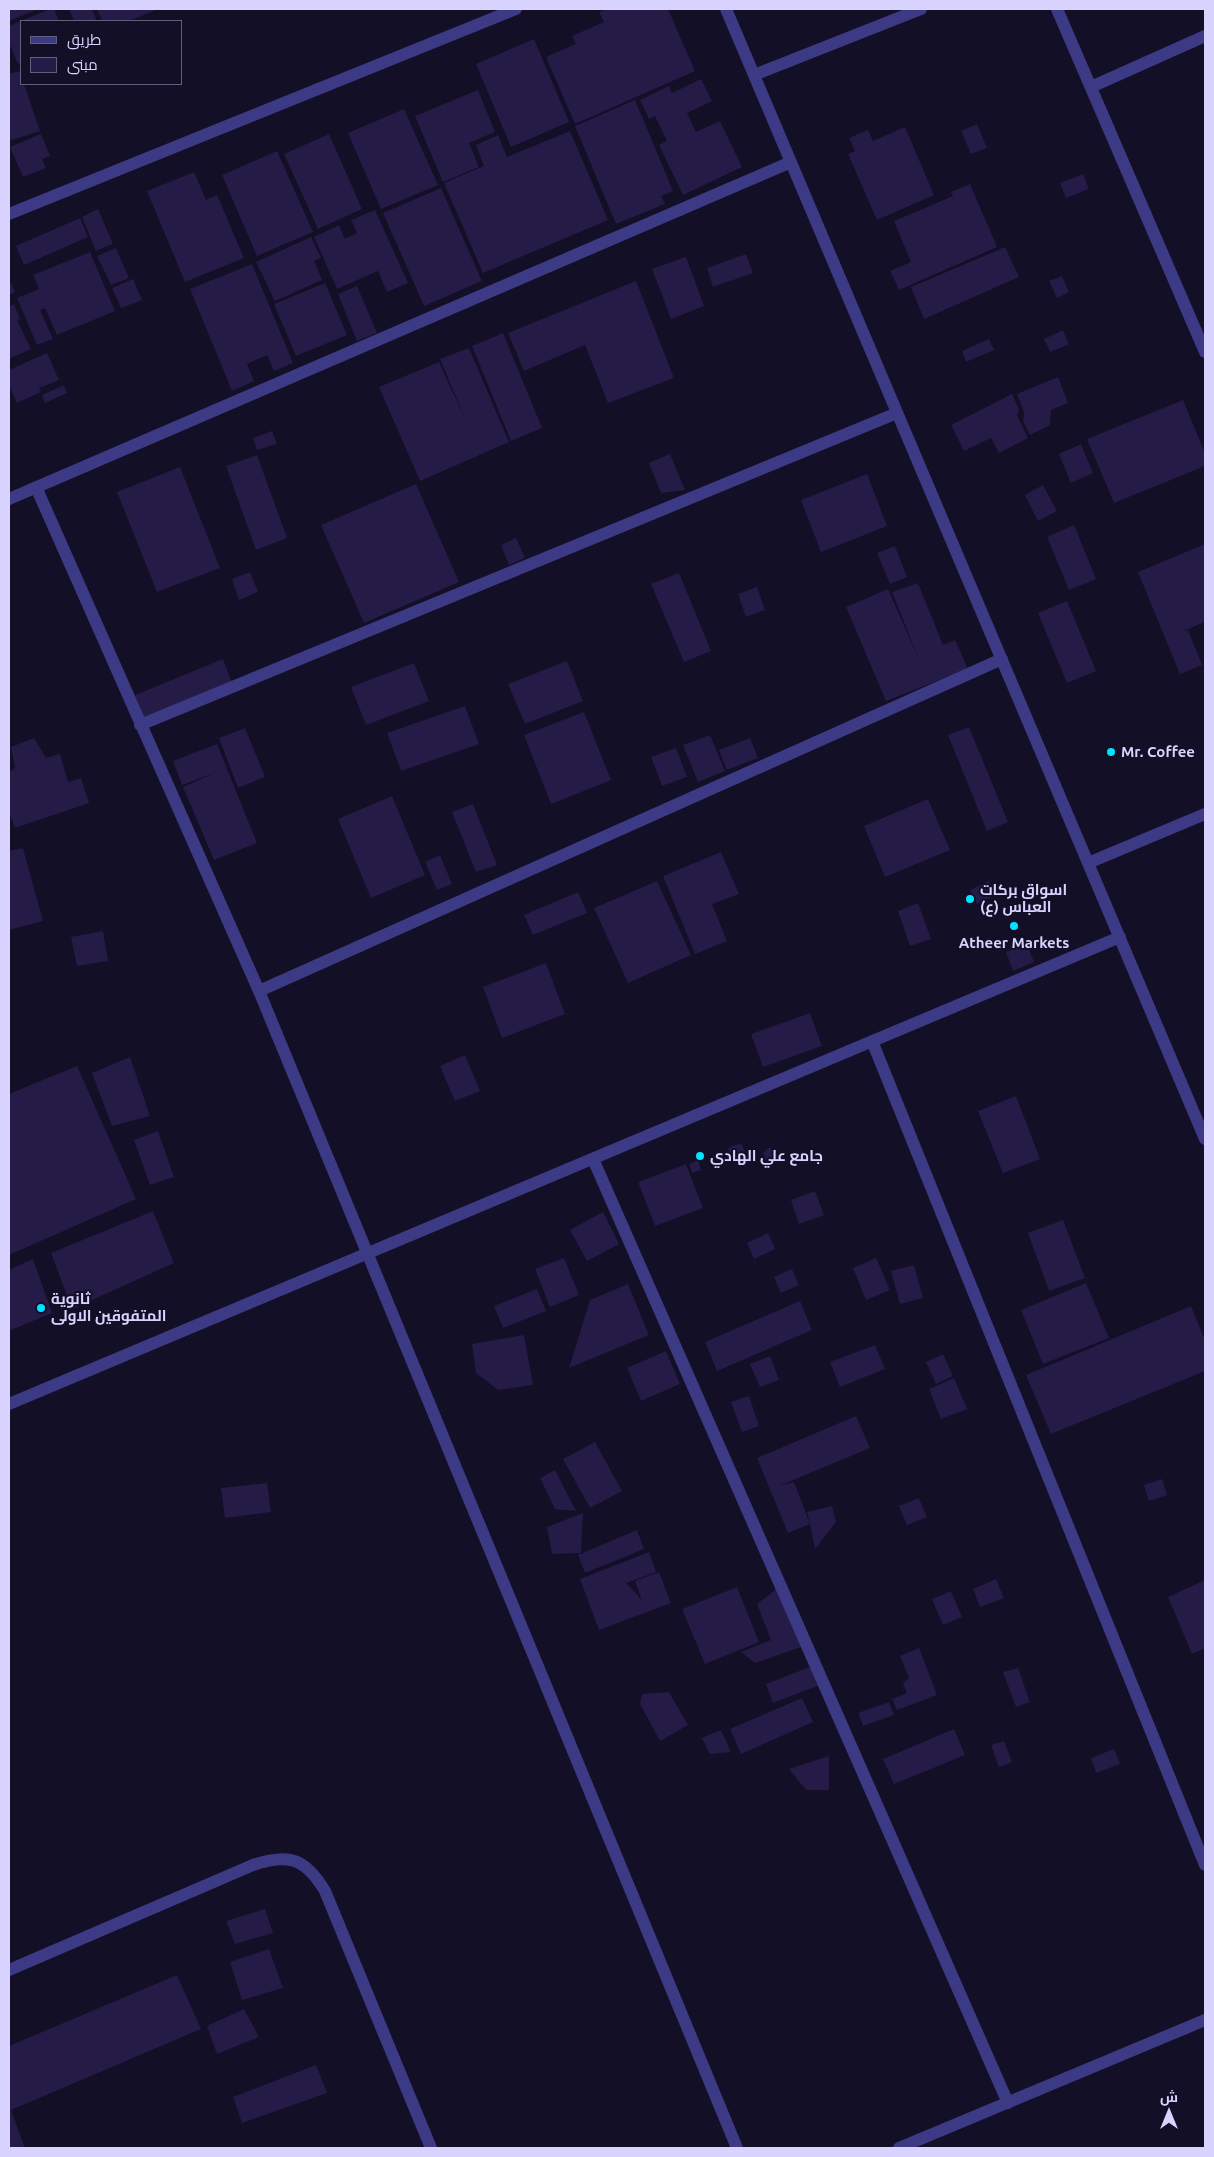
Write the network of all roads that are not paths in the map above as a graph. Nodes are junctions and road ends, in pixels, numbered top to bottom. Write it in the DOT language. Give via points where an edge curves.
graph roads {
  1 [pos="516,9"];
  2 [pos="726,9"];
  3 [pos="921,9"];
  4 [pos="1057,9"];
  5 [pos="1205,36"];
  6 [pos="754,75"];
  7 [pos="1091,87"];
  8 [pos="791,162"];
  9 [pos="9,214"];
  10 [pos="1205,352"];
  11 [pos="897,413"];
  12 [pos="36,487"];
  13 [pos="9,499"];
  14 [pos="1002,659"];
  15 [pos="140,725"];
  16 [pos="1205,814"];
  17 [pos="1088,863"];
  18 [pos="1120,937"];
  19 [pos="259,991"];
  20 [pos="872,1041"];
  21 [pos="1205,1139"];
  22 [pos="593,1158"];
  23 [pos="366,1254"];
  24 [pos="9,1404"];
  25 [pos="1205,1865"];
  26 [pos="9,1970"];
  27 [pos="1205,2020"];
  28 [pos="1008,2103"];
  29 [pos="431,2148"];
  30 [pos="737,2148"];
  31 [pos="899,2148"];
  1 -- 9 [label="street"];
  2 -- 6 [label="street"];
  3 -- 6 [label="street"];
  4 -- 7 [label="street"];
  5 -- 7 [label="street"];
  6 -- 8 [label="street"];
  7 -- 10 [label="street"];
  8 -- 11 [label="street"];
  8 -- 12 [label="street"];
  11 -- 14 [label="street"];
  11 -- 15 [label="street"];
  12 -- 13 [label="street"];
  12 -- 15 [label="street"];
  14 -- 17 [label="street"];
  14 -- 19 [label="street"];
  15 -- 19 [label="street"];
  16 -- 17 [label="street"];
  17 -- 18 [label="street"];
  18 -- 20 [label="street"];
  18 -- 21 [label="street"];
  19 -- 23 [label="street"];
  20 -- 22 [label="street"];
  20 -- 25 [label="street"];
  22 -- 23 [label="street"];
  22 -- 28 [label="street"];
  23 -- 24 [label="street"];
  23 -- 30 [label="street"];
  26 -- 29 [label="street" via="253,1865 274,1858 295,1860 314,1872 325,1891"];
  27 -- 28 [label="street"];
  28 -- 31 [label="street"];
}
